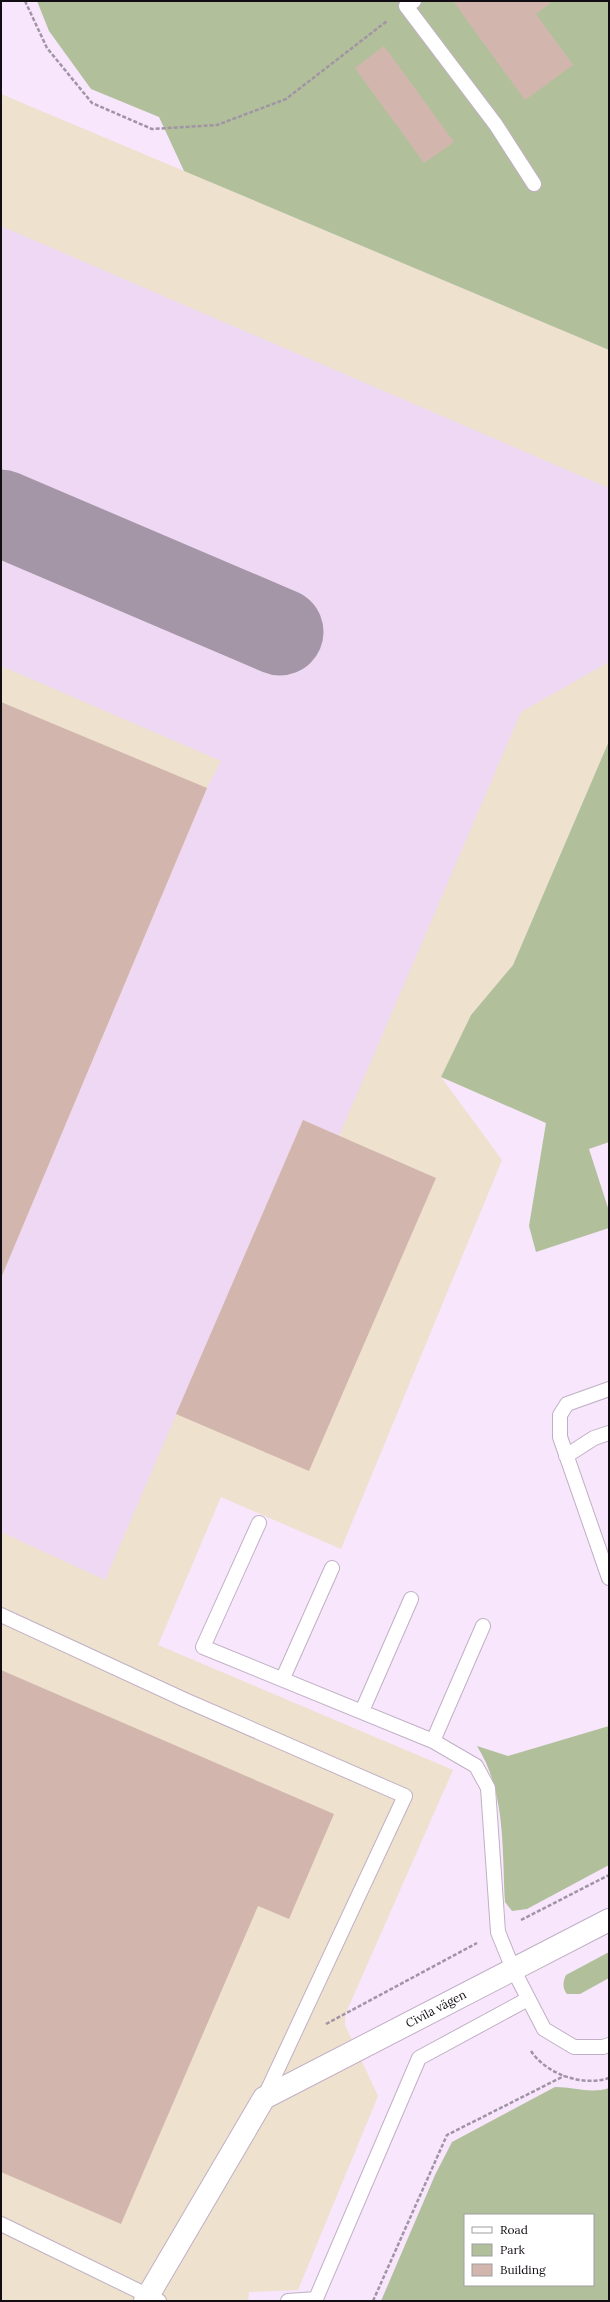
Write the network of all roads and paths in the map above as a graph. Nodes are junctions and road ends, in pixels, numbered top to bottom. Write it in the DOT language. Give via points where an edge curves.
graph roads {
  1 [pos="26,1"];
  2 [pos="410,4"];
  3 [pos="534,184"];
  4 [pos="609,1389"];
  5 [pos="609,1433"];
  6 [pos="566,1456"];
  7 [pos="258,1523"];
  8 [pos="332,1568"];
  9 [pos="609,1578"];
  10 [pos="411,1599"];
  11 [pos="1,1615"];
  12 [pos="483,1626"];
  13 [pos="283,1678"];
  14 [pos="362,1711"];
  15 [pos="433,1741"];
  16 [pos="609,1875"];
  17 [pos="609,1920"];
  18 [pos="498,1932"];
  19 [pos="513,1969"];
  20 [pos="528,1999"];
  21 [pos="294,2034"];
  22 [pos="609,2045"];
  23 [pos="564,2076"];
  24 [pos="264,2098"];
  25 [pos="1,2224"];
  26 [pos="151,2299"];
  27 [pos="316,2300"];
  28 [pos="288,2301"];
  29 [pos="373,2301"];
  1 -- 2 [label="path" via="48,48 92,103 152,129 217,125 286,99"];
  2 -- 3 [label="lane" via="496,125"];
  4 -- 6 [label="lane" via="567,1404 560,1415 560,1436"];
  5 -- 6 [label="lane" via="594,1438"];
  6 -- 9 [label="lane"];
  7 -- 13 [label="lane" via="203,1646"];
  8 -- 13 [label="lane"];
  10 -- 14 [label="lane"];
  11 -- 21 [label="lane" via="185,1700 405,1796"];
  12 -- 15 [label="lane"];
  13 -- 14 [label="lane"];
  14 -- 15 [label="lane"];
  15 -- 18 [label="lane" via="476,1766 488,1788"];
  16 -- 18 [label="path"];
  17 -- 19 [label="street, Civila vägen"];
  18 -- 19 [label="lane"];
  18 -- 21 [label="path" via="345,2015 318,2028"];
  19 -- 20 [label="lane"];
  19 -- 24 [label="street, Civila vägen"];
  20 -- 22 [label="lane" via="544,2029 574,2047"];
  20 -- 27 [label="lane" via="419,2058"];
  21 -- 24 [label="lane"];
  23 -- 29 [label="path" via="447,2135"];
  24 -- 26 [label="street"];
  25 -- 26 [label="lane"];
  27 -- 28 [label="lane"];
}
